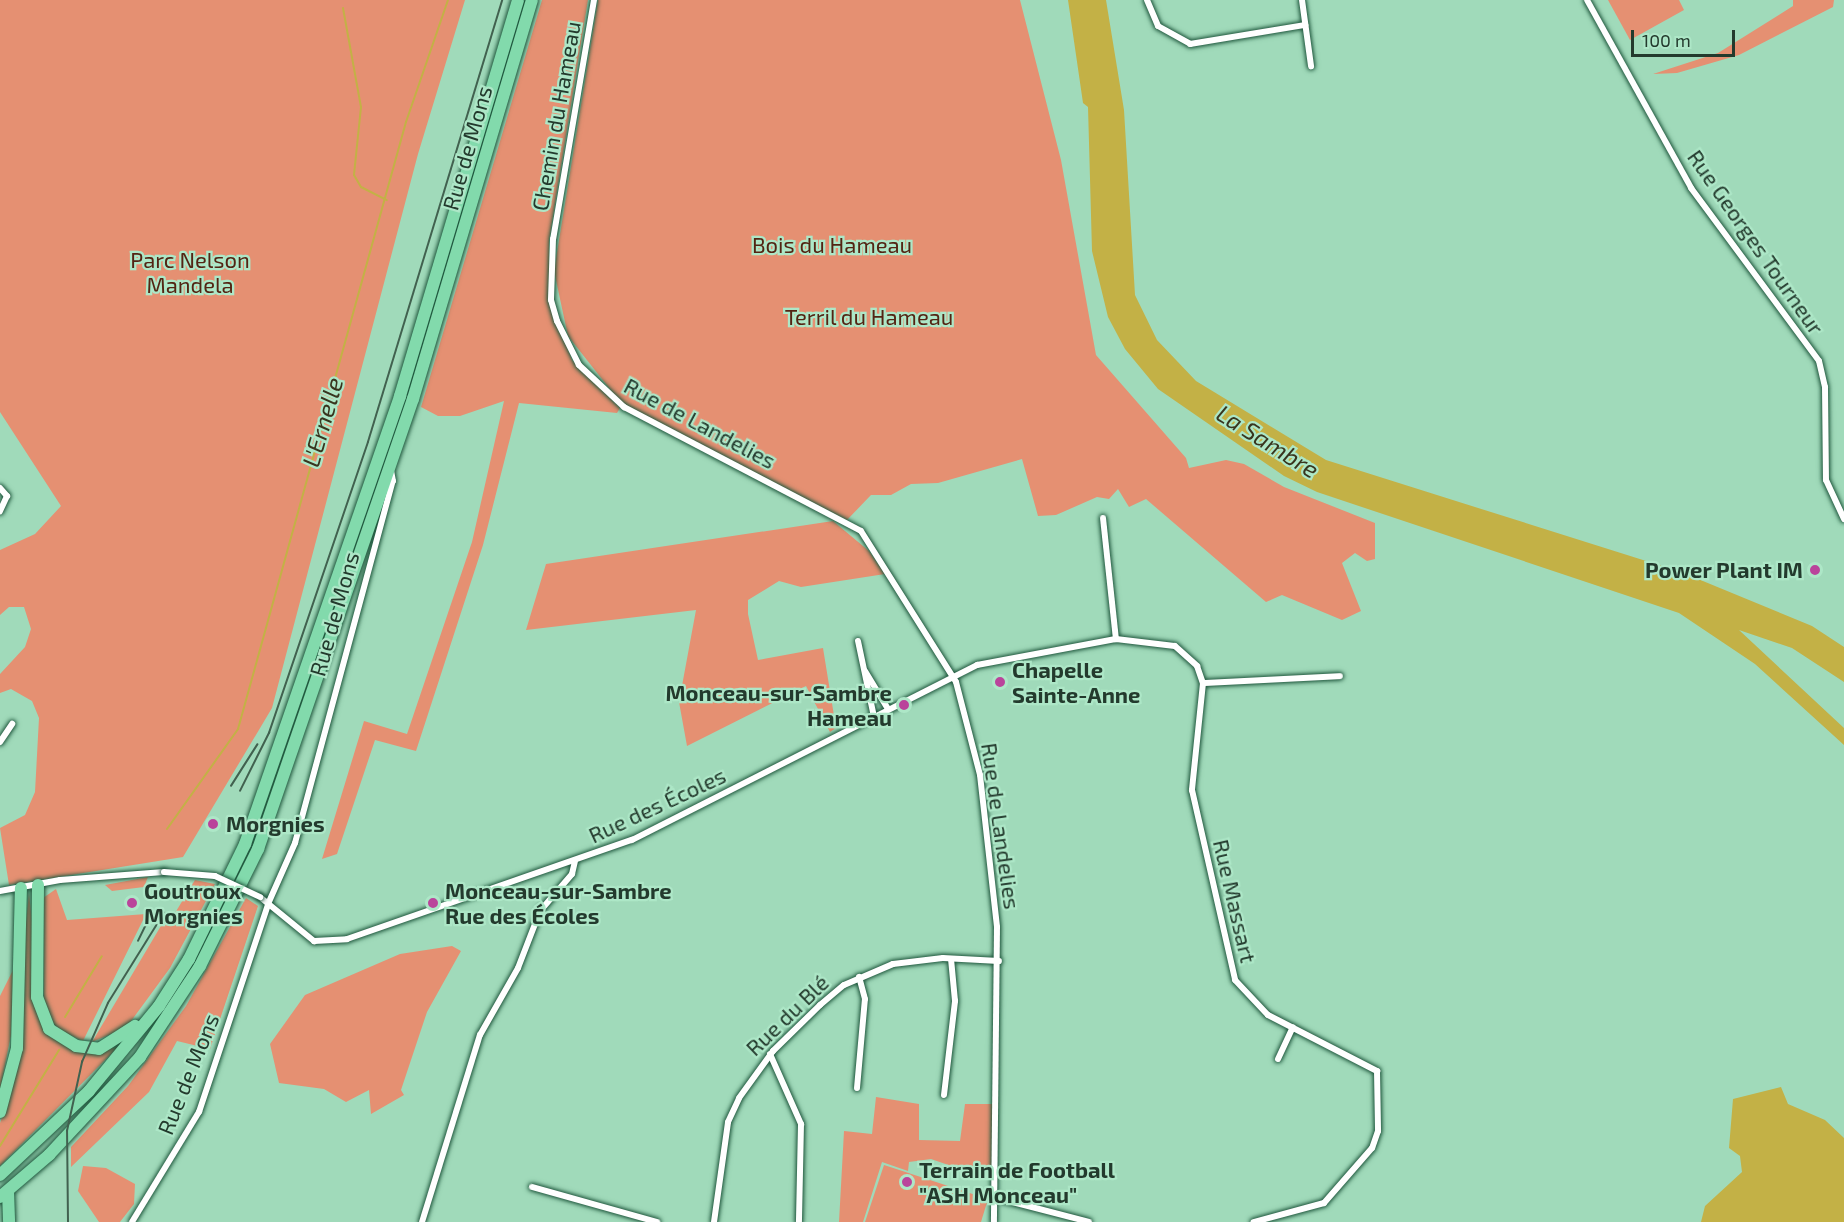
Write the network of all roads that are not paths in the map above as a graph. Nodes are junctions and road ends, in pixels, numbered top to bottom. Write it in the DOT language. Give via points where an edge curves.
graph roads {
  1 [pos="518,0"];
  2 [pos="532,0"];
  3 [pos="594,0"];
  4 [pos="1147,0"];
  5 [pos="1302,0"];
  6 [pos="1587,0"];
  7 [pos="1305,25"];
  8 [pos="1311,66"];
  9 [pos="553,239"];
  10 [pos="390,469"];
  11 [pos="0,488"];
  12 [pos="0,511"];
  13 [pos="1103,518"];
  14 [pos="1844,519"];
  15 [pos="1116,639"];
  16 [pos="858,641"];
  17 [pos="863,668"];
  18 [pos="952,676"];
  19 [pos="1340,676"];
  20 [pos="1203,683"];
  21 [pos="888,709"];
  22 [pos="873,717"];
  23 [pos="12,724"];
  24 [pos="0,742"];
  25 [pos="575,861"];
  26 [pos="38,885"];
  27 [pos="21,888"];
  28 [pos="0,891"];
  29 [pos="268,904"];
  30 [pos="951,959"];
  31 [pos="999,961"];
  32 [pos="859,977"];
  33 [pos="159,1006"];
  34 [pos="1293,1027"];
  35 [pos="770,1054"];
  36 [pos="1278,1059"];
  37 [pos="856,1089"];
  38 [pos="944,1095"];
  39 [pos="0,1112"];
  40 [pos="0,1175"];
  41 [pos="532,1187"];
  42 [pos="4,1194"];
  43 [pos="997,1198"];
  44 [pos="9,1222"];
  45 [pos="132,1222"];
  46 [pos="422,1222"];
  47 [pos="657,1222"];
  48 [pos="714,1222"];
  49 [pos="799,1222"];
  50 [pos="994,1222"];
  51 [pos="1089,1222"];
  52 [pos="1254,1222"];
  1 -- 33 [label="highway, Rue de Mons" via="377,465 245,844 194,949"];
  2 -- 10 [label="highway, Rue de Mons"];
  3 -- 9 [label="street, Chemin du Hameau"];
  4 -- 7 [label="street" via="1158,26 1190,44"];
  5 -- 7 [label="street"];
  6 -- 14 [label="street, Rue Georges Tourneur" via="1691,188 1819,361 1825,387 1826,480"];
  7 -- 8 [label="street"];
  9 -- 18 [label="street, Rue de Landelies" via="551,300 564,338 587,374 624,407 861,531"];
  10 -- 29 [label="street, Rue de Mons" via="393,481 295,843"];
  10 -- 42 [label="highway" via="280,790 228,915 140,1058 101,1103"];
  11 -- 12 [label="street" via="7,496"];
  13 -- 15 [label="street"];
  15 -- 18 [label="street, Rue des Écoles" via="988,662"];
  15 -- 20 [label="street, Rue des Écoles" via="1175,646 1197,666"];
  16 -- 17 [label="street"];
  17 -- 21 [label="street"];
  17 -- 22 [label="street"];
  18 -- 21 [label="street, Rue des Écoles"];
  18 -- 31 [label="street, Rue de Landelies" via="980,775"];
  19 -- 20 [label="street"];
  20 -- 34 [label="street, Rue Massart" via="1192,790 1227,958 1249,1000"];
  21 -- 22 [label="street, Rue des Écoles"];
  22 -- 25 [label="street, Rue des Écoles" via="670,822"];
  23 -- 24 [label="street"];
  25 -- 29 [label="street, Rue des Écoles" via="362,933 314,940"];
  25 -- 46 [label="street" via="572,874 540,910 518,968 480,1035"];
  26 -- 27 [label="street, Rue des Écoles"];
  26 -- 29 [label="street, Rue des Écoles, bridge" via="164,872 215,876"];
  26 -- 33 [label="highway" via="37,997 48,1029 76,1046 99,1049 123,1038"];
  27 -- 28 [label="street, Rue des Écoles"];
  27 -- 39 [label="highway" via="17,1048"];
  29 -- 45 [label="street, Rue de Mons" via="199,1112"];
  30 -- 31 [label="street, Rue du Blé"];
  30 -- 32 [label="street, Rue du Blé" via="892,964"];
  30 -- 38 [label="street" via="955,1001"];
  31 -- 43 [label="street, Rue de Landelies"];
  32 -- 35 [label="street, Rue du Blé" via="820,1005"];
  32 -- 37 [label="street" via="865,999"];
  33 -- 40 [label="highway" via="89,1091"];
  34 -- 36 [label="street"];
  34 -- 52 [label="street, Rue Massart" via="1377,1071 1376,1140 1318,1205"];
  35 -- 48 [label="street, Rue du Blé" via="751,1076 728,1122"];
  35 -- 49 [label="street" via="801,1124"];
  41 -- 47 [label="street"];
  42 -- 44 [label="highway"];
  43 -- 50 [label="street, Rue de Landelies"];
  43 -- 51 [label="street"];
}
